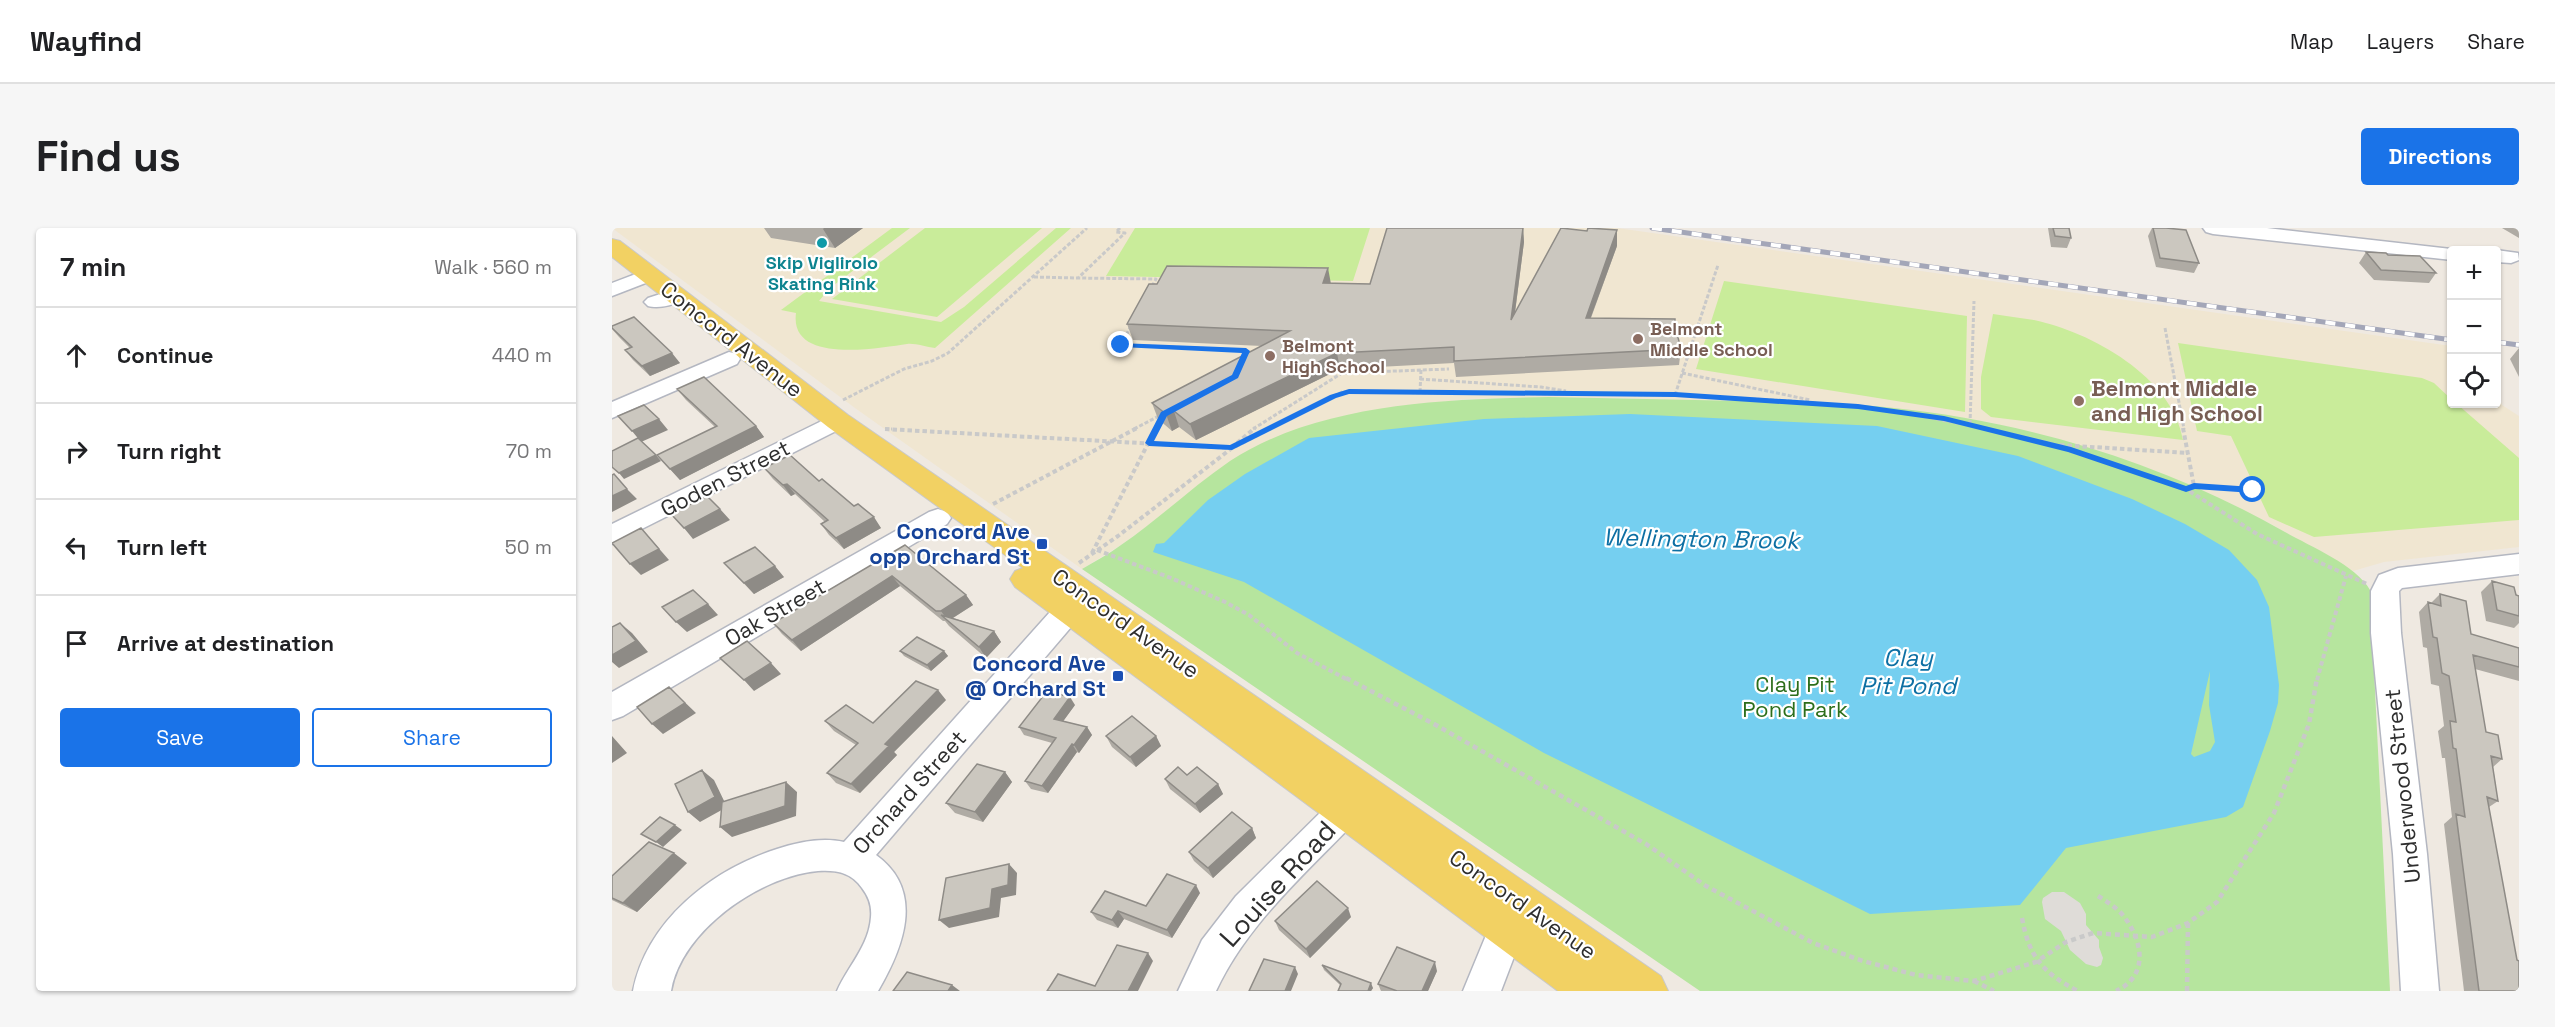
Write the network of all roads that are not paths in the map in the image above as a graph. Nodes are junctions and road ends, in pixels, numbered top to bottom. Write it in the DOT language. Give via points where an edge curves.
graph roads {
  1 [pos="2213,228"];
  2 [pos="612,246"];
  3 [pos="2447,254"];
  4 [pos="626,279"];
  5 [pos="666,299"];
  6 [pos="729,359"];
  7 [pos="612,411"];
  8 [pos="833,418"];
  9 [pos="938,518"];
  10 [pos="612,535"];
  11 [pos="2519,564"];
  12 [pos="1068,611"];
  13 [pos="612,707"];
  14 [pos="1354,801"];
  15 [pos="851,859"];
  16 [pos="1512,914"];
  17 [pos="652,991"];
  18 [pos="856,991"];
  19 [pos="1197,991"];
  20 [pos="1482,991"];
  21 [pos="1594,991"];
  22 [pos="1646,991"];
  23 [pos="2420,991"];
  1 -- 3 [label="street"];
  2 -- 4 [label="main road, Concord Avenue"];
  4 -- 5 [label="main road, Concord Avenue"];
  5 -- 6 [label="main road, Concord Avenue"];
  5 -- 8 [label="main road, Concord Avenue"];
  6 -- 7 [label="street"];
  6 -- 8 [label="main road, Concord Avenue"];
  8 -- 9 [label="main road, Concord Avenue"];
  8 -- 10 [label="street, Goden Street"];
  8 -- 14 [label="main road, Concord Avenue"];
  9 -- 12 [label="main road, Concord Avenue"];
  9 -- 13 [label="street, Oak Street"];
  11 -- 23 [label="street, Underwood Street" via="2410,576 2379,587 2385,591"];
  12 -- 14 [label="main road, Concord Avenue"];
  12 -- 15 [label="street, Orchard Street"];
  14 -- 16 [label="main road, Concord Avenue"];
  14 -- 19 [label="street, Louise Road" via="1249,908 1215,953"];
  15 -- 17 [label="street, Orchard Street" via="828,855 788,860 743,879 708,903 680,933 664,957"];
  15 -- 18 [label="street" via="866,866 884,885 890,904 887,935 873,968"];
  16 -- 20 [label="street"];
  16 -- 21 [label="main road, Concord Avenue"];
  16 -- 22 [label="main road, Concord Avenue"];
}
